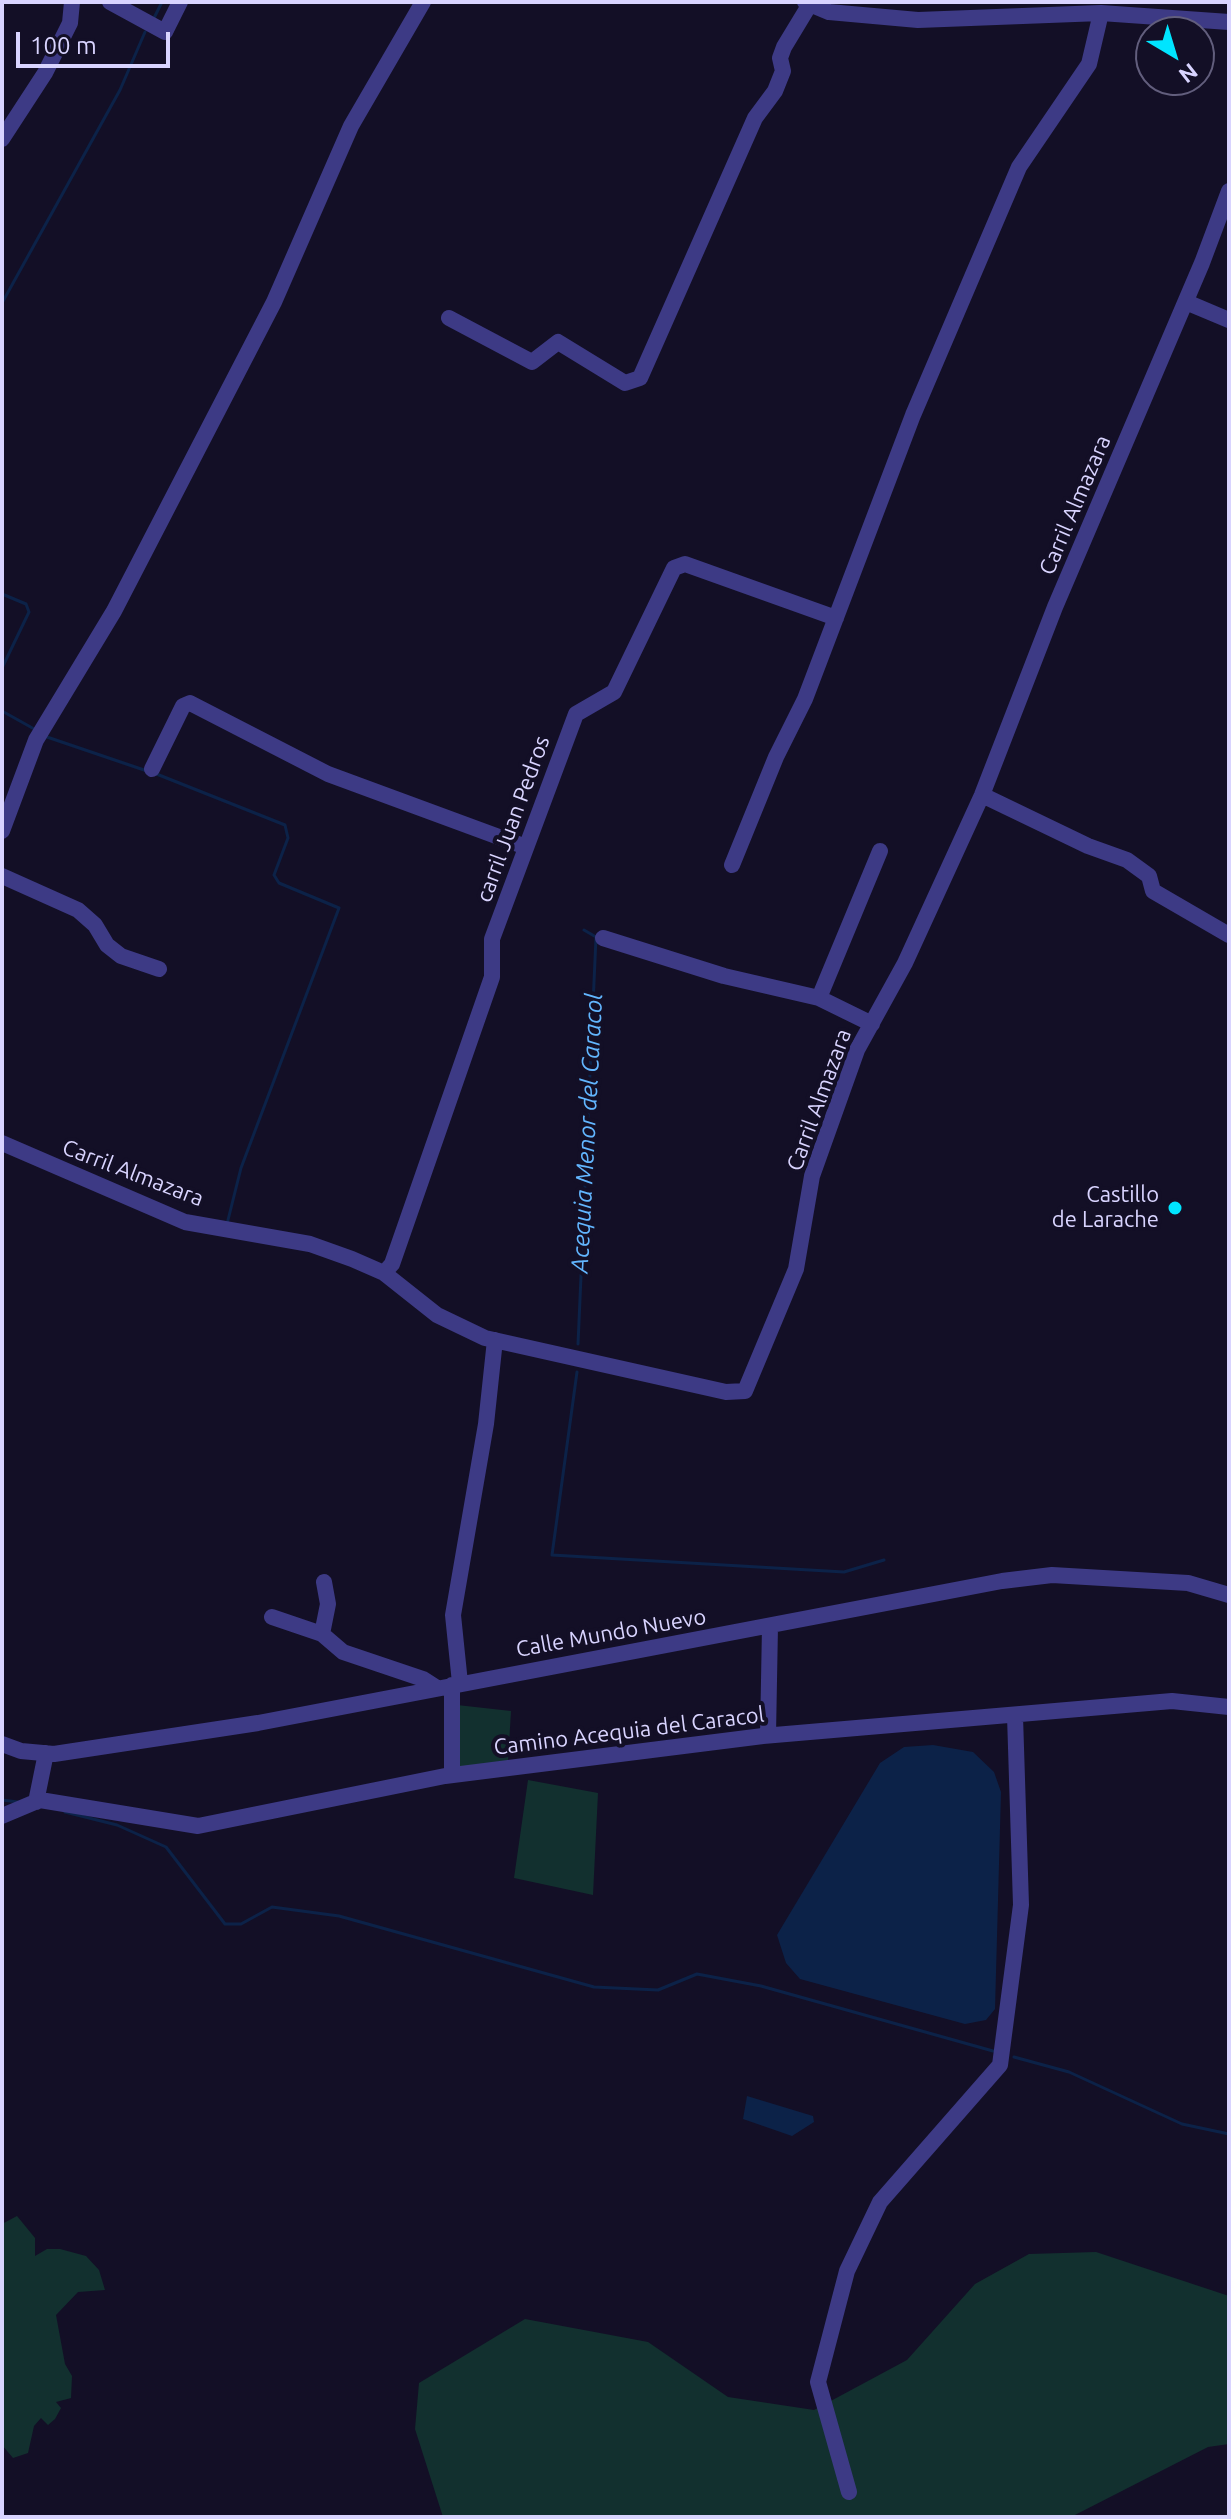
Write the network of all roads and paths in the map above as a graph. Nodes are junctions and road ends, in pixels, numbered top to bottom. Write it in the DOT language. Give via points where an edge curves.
graph roads {
  1 [pos="72,2"];
  2 [pos="110,2"];
  3 [pos="180,2"];
  4 [pos="423,2"];
  5 [pos="807,3"];
  6 [pos="1101,13"];
  7 [pos="1229,22"];
  8 [pos="2,139"];
  9 [pos="1229,191"];
  10 [pos="1186,302"];
  11 [pos="449,318"];
  12 [pos="1229,320"];
  13 [pos="836,618"];
  14 [pos="152,769"];
  15 [pos="982,795"];
  16 [pos="2,831"];
  17 [pos="526,847"];
  18 [pos="880,851"];
  19 [pos="732,865"];
  20 [pos="2,876"];
  21 [pos="1229,935"];
  22 [pos="603,938"];
  23 [pos="159,969"];
  24 [pos="819,998"];
  25 [pos="872,1024"];
  26 [pos="2,1143"];
  27 [pos="384,1273"];
  28 [pos="495,1340"];
  29 [pos="324,1582"];
  30 [pos="1229,1595"];
  31 [pos="272,1617"];
  32 [pos="770,1626"];
  33 [pos="322,1634"];
  34 [pos="450,1686"];
  35 [pos="1229,1707"];
  36 [pos="1015,1716"];
  37 [pos="768,1735"];
  38 [pos="2,1744"];
  39 [pos="46,1753"];
  40 [pos="452,1775"];
  41 [pos="38,1801"];
  42 [pos="2,1816"];
  43 [pos="849,2492"];
  1 -- 8 [label="street" via="70,23 45,73"];
  2 -- 3 [label="street" via="165,32"];
  4 -- 16 [label="street" via="351,126 274,302 114,611 36,740"];
  5 -- 6 [label="street" via="829,12 918,20"];
  5 -- 11 [label="street" via="784,47 775,91 755,118 640,378 625,383 558,342 532,362"];
  6 -- 7 [label="street"];
  6 -- 13 [label="street" via="1089,64 1019,167 913,415"];
  9 -- 10 [label="street, Carril Almazara"];
  10 -- 12 [label="street"];
  10 -- 15 [label="street, Carril Almazara" via="1055,607"];
  13 -- 17 [label="street, carril Juan Pedros" via="685,564 674,568 614,692 576,714"];
  13 -- 19 [label="street"];
  14 -- 17 [label="street" via="183,706 190,703 328,774"];
  15 -- 21 [label="street" via="1127,860 1149,876 1153,891"];
  15 -- 25 [label="street, Carril Almazara"];
  17 -- 27 [label="street, carril Juan Pedros" via="492,939 492,977 392,1264"];
  18 -- 24 [label="street"];
  20 -- 23 [label="street" via="78,910 121,956"];
  22 -- 24 [label="street" via="724,976"];
  24 -- 25 [label="street"];
  25 -- 28 [label="street, Carril Almazara" via="857,1050 812,1176 796,1269 745,1391 726,1392"];
  26 -- 27 [label="street, Carril Almazara" via="185,1222 310,1244"];
  27 -- 28 [label="street, Carril Almazara" via="437,1315"];
  28 -- 34 [label="street" via="453,1615"];
  29 -- 33 [label="street" via="328,1604"];
  30 -- 32 [label="street, Calle Mundo Nuevo" via="1188,1583 1052,1575"];
  31 -- 33 [label="street"];
  32 -- 34 [label="street, Calle Mundo Nuevo"];
  32 -- 37 [label="street"];
  33 -- 34 [label="street" via="343,1652"];
  34 -- 39 [label="street, Calle Mundo Nuevo" via="258,1723"];
  34 -- 40 [label="street"];
  35 -- 36 [label="street, Camino Acequia del Caracol" via="1172,1701"];
  36 -- 37 [label="street, Camino Acequia del Caracol"];
  36 -- 43 [label="street" via="1021,1905 1000,2065 880,2202 847,2271 818,2382"];
  37 -- 40 [label="street, Camino Acequia del Caracol"];
  38 -- 39 [label="street, Calle Mundo Nuevo"];
  39 -- 41 [label="street"];
  40 -- 41 [label="street, Camino Acequia del Caracol" via="198,1826"];
  41 -- 42 [label="street"];
}
